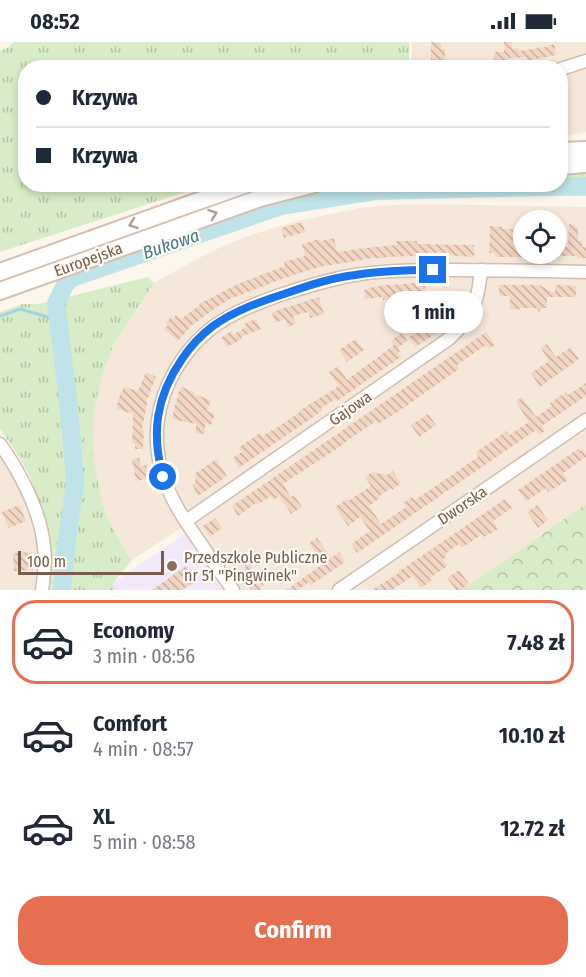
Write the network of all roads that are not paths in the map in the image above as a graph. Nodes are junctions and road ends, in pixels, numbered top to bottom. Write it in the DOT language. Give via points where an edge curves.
graph roads {
  1 [pos="586,61"];
  2 [pos="568,67"];
  3 [pos="586,150"];
  4 [pos="568,151"];
  5 [pos="586,164"];
  6 [pos="568,165"];
  7 [pos="224,192"];
  8 [pos="283,192"];
  9 [pos="481,270"];
  10 [pos="0,272"];
  11 [pos="586,272"];
  12 [pos="0,291"];
  13 [pos="586,420"];
  14 [pos="0,444"];
  15 [pos="186,521"];
  16 [pos="42,590"];
  17 [pos="232,590"];
  18 [pos="339,590"];
  1 -- 2 [label="street"];
  3 -- 4 [label="main road"];
  5 -- 6 [label="main road"];
  7 -- 10 [label="main road, Europejska, one-way"];
  12 -- 8 [label="main road, Europejska, one-way"];
  9 -- 11 [label="street"];
  9 -- 15 [label="street, Gajowa" via="474,307 450,338"];
  9 -- 15 [label="street" via="353,275 244,309 206,331 172,376 163,394 157,426 163,477"];
  13 -- 18 [label="street, Dworska"];
  14 -- 16 [label="street" via="39,519 45,550"];
  15 -- 17 [label="street"];
}
